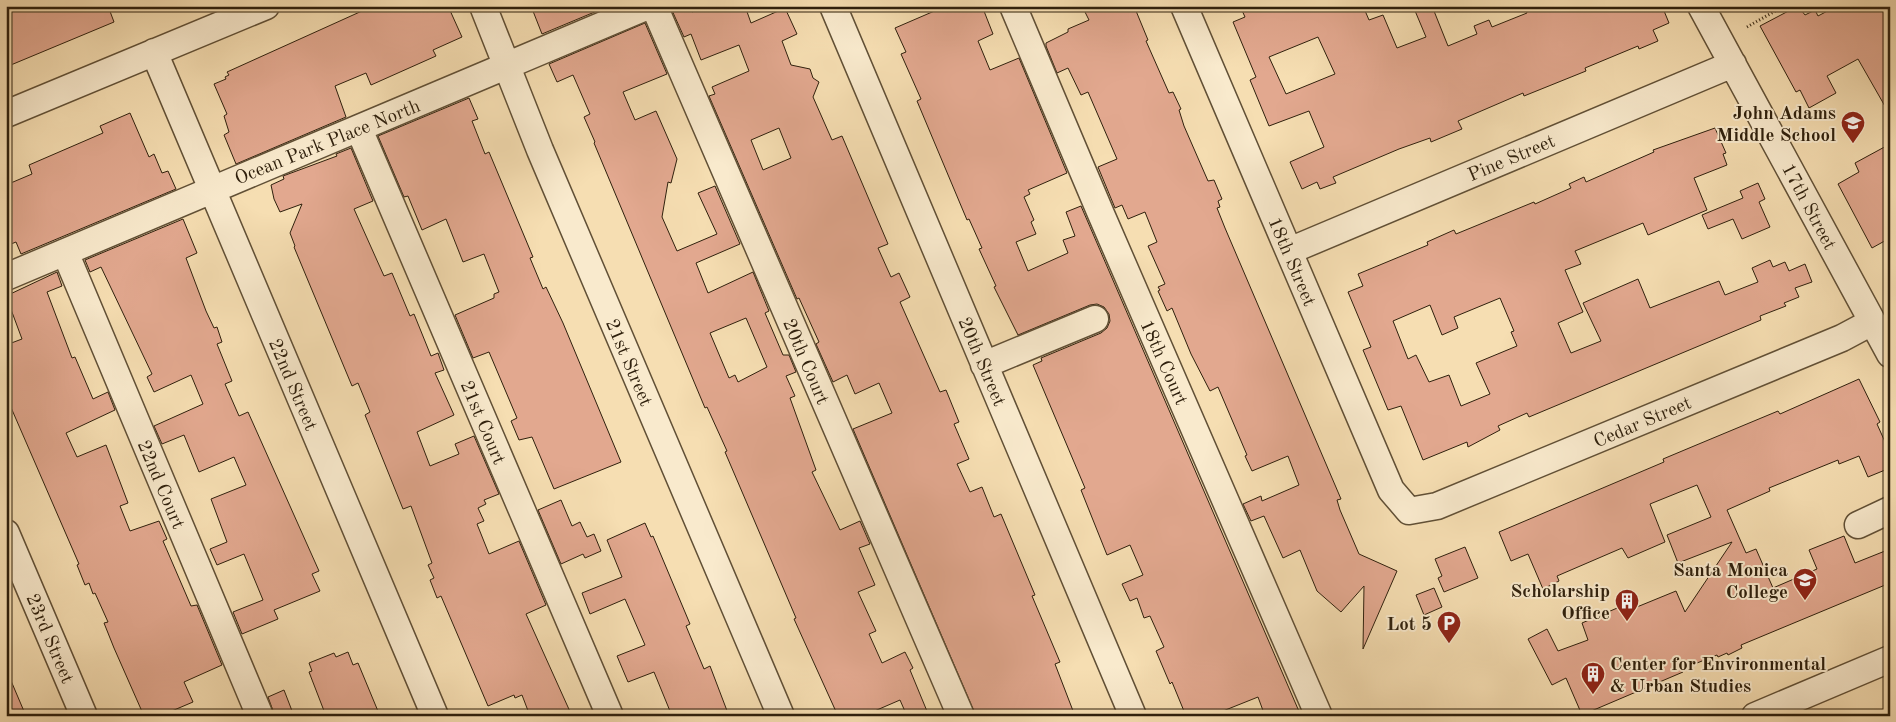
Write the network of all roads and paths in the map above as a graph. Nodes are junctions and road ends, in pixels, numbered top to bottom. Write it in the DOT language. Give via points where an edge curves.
graph roads {
  1 [pos="266,6"];
  2 [pos="483,6"];
  3 [pos="648,6"];
  4 [pos="654,6"];
  5 [pos="833,6"];
  6 [pos="1013,6"];
  7 [pos="1184,6"];
  8 [pos="1701,6"];
  9 [pos="1784,6"];
  10 [pos="1805,6"];
  11 [pos="1810,6"];
  12 [pos="1747,27"];
  13 [pos="154,52"];
  14 [pos="1733,64"];
  15 [pos="507,66"];
  16 [pos="6,114"];
  17 [pos="359,129"];
  18 [pos="211,189"];
  19 [pos="1289,251"];
  20 [pos="65,252"];
  21 [pos="6,277"];
  22 [pos="1095,319"];
  23 [pos="1872,322"];
  24 [pos="1890,354"];
  25 [pos="984,364"];
  26 [pos="1890,510"];
  27 [pos="1409,511"];
  28 [pos="1858,525"];
  29 [pos="6,534"];
  30 [pos="1890,659"];
  31 [pos="84,716"];
  32 [pos="260,716"];
  33 [pos="435,716"];
  34 [pos="610,716"];
  35 [pos="781,716"];
  36 [pos="960,716"];
  37 [pos="1133,716"];
  38 [pos="1319,716"];
  39 [pos="1755,716"];
  1 -- 13 [label="street"];
  2 -- 15 [label="street, 21st Street"];
  3 -- 15 [label="street, Ocean Park Place North"];
  4 -- 36 [label="street, 20th Court"];
  5 -- 25 [label="street, 20th Street"];
  6 -- 38 [label="street, 18th Court"];
  7 -- 19 [label="street, 18th Street"];
  8 -- 14 [label="street, 17th Street"];
  9 -- 12 [label="path"];
  10 -- 11 [label="path"];
  13 -- 16 [label="street"];
  13 -- 18 [label="street, 22nd Street"];
  14 -- 19 [label="street, Pine Street"];
  14 -- 23 [label="street, 17th Street"];
  15 -- 17 [label="street, Ocean Park Place North"];
  15 -- 35 [label="street, 21st Street"];
  17 -- 18 [label="street, Ocean Park Place North"];
  17 -- 34 [label="street, 21st Court"];
  18 -- 20 [label="street, Ocean Park Place North"];
  18 -- 33 [label="street, 22nd Street"];
  19 -- 27 [label="street, 18th Street" via="1391,490"];
  20 -- 21 [label="street, Ocean Park Place North"];
  20 -- 32 [label="street, 22nd Court"];
  22 -- 25 [label="street"];
  23 -- 24 [label="street, 17th Street"];
  23 -- 27 [label="street, Cedar Street" via="1842,338 1438,506"];
  25 -- 37 [label="street, 20th Street"];
  26 -- 28 [label="street"];
  29 -- 31 [label="street, 23rd Street"];
  30 -- 39 [label="street"];
}
